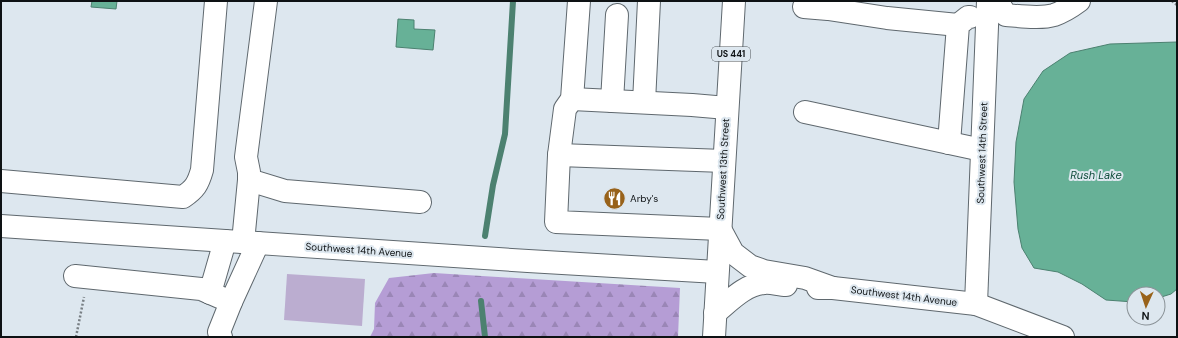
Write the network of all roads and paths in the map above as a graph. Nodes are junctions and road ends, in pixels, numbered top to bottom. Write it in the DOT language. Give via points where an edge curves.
graph roads {
  1 [pos="216,1"];
  2 [pos="266,1"];
  3 [pos="579,1"];
  4 [pos="649,1"];
  5 [pos="734,1"];
  6 [pos="1172,1"];
  7 [pos="1070,3"];
  8 [pos="1177,5"];
  9 [pos="804,7"];
  10 [pos="991,7"];
  11 [pos="617,16"];
  12 [pos="958,25"];
  13 [pos="572,99"];
  14 [pos="612,101"];
  15 [pos="644,102"];
  16 [pos="727,108"];
  17 [pos="805,112"];
  18 [pos="949,143"];
  19 [pos="982,150"];
  20 [pos="559,155"];
  21 [pos="724,161"];
  22 [pos="249,180"];
  23 [pos="1,181"];
  24 [pos="420,202"];
  25 [pos="1,226"];
  26 [pos="720,229"];
  27 [pos="242,242"];
  28 [pos="717,272"];
  29 [pos="82,276"];
  30 [pos="832,288"];
  31 [pos="210,293"];
  32 [pos="231,302"];
  33 [pos="976,304"];
  34 [pos="715,313"];
  35 [pos="76,337"];
  36 [pos="221,337"];
  37 [pos="714,337"];
  38 [pos="1063,337"];
  1 -- 23 [label="street" via="202,170 193,191 183,197"];
  2 -- 22 [label="street" via="246,157"];
  3 -- 13 [label="street"];
  4 -- 15 [label="street"];
  5 -- 16 [label="street, Southwest 13th Street / US 441"];
  6 -- 8 [label="path"];
  7 -- 10 [label="street" via="1053,16 1037,17 1006,15"];
  9 -- 12 [label="street"];
  10 -- 12 [label="street" via="968,17"];
  10 -- 19 [label="street, Southwest 14th Street"];
  11 -- 14 [label="street"];
  12 -- 18 [label="street"];
  13 -- 14 [label="street"];
  13 -- 20 [label="street" via="565,109"];
  14 -- 15 [label="street"];
  15 -- 16 [label="street"];
  16 -- 21 [label="street, Southwest 13th Street / US 441"];
  17 -- 18 [label="street"];
  18 -- 19 [label="street"];
  19 -- 33 [label="street, Southwest 14th Street"];
  20 -- 21 [label="street"];
  20 -- 26 [label="street" via="556,222"];
  21 -- 26 [label="street, Southwest 13th Street / US 441"];
  22 -- 24 [label="street" via="285,191"];
  22 -- 27 [label="street"];
  25 -- 27 [label="street, Southwest 14th Avenue"];
  26 -- 28 [label="street, Southwest 13th Street / US 441"];
  26 -- 30 [label="street, Southwest 14th Avenue" via="733,253 750,266 805,278"];
  27 -- 28 [label="street, Southwest 14th Avenue"];
  27 -- 31 [label="street"];
  27 -- 32 [label="street"];
  28 -- 34 [label="street, Southwest 13th Street / US 441"];
  29 -- 31 [label="street" via="201,289"];
  29 -- 35 [label="path"];
  30 -- 33 [label="street, Southwest 14th Avenue"];
  30 -- 34 [label="street, Southwest 14th Avenue" via="804,288 765,283 752,285"];
  31 -- 32 [label="street"];
  32 -- 36 [label="street" via="219,332"];
  33 -- 38 [label="street, Southwest 14th Avenue"];
  34 -- 37 [label="street, Southwest 13th Street / US 441"];
}
